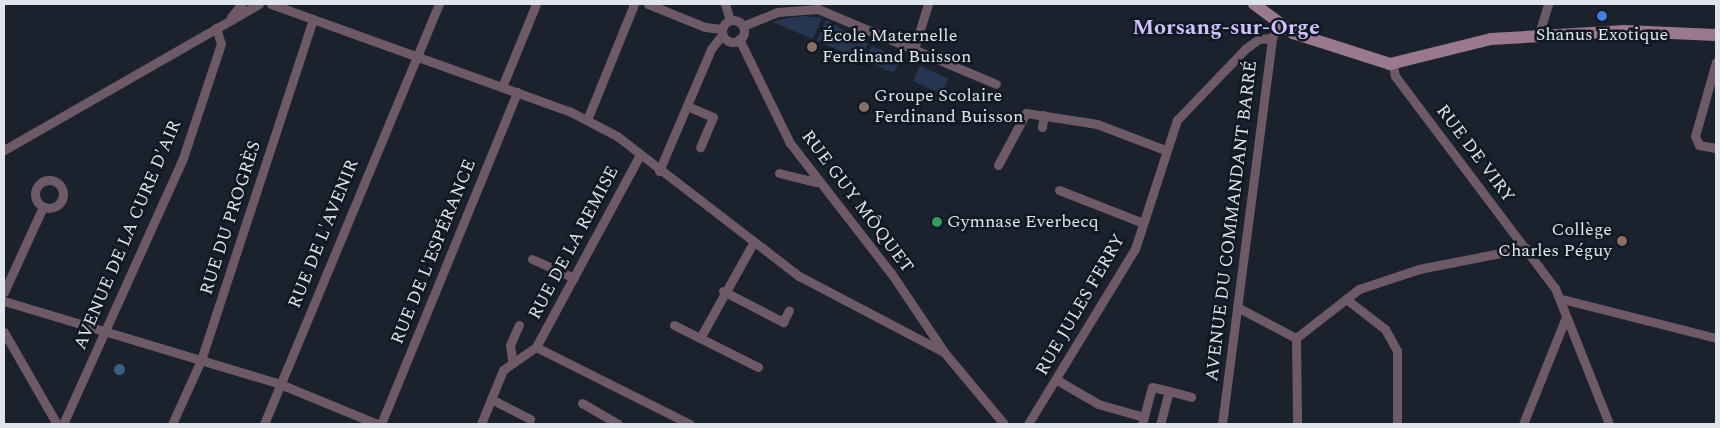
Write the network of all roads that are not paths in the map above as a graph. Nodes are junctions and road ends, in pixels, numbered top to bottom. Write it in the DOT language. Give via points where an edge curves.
graph roads {
  1 [pos="242,4"];
  2 [pos="260,4"];
  3 [pos="271,4"];
  4 [pos="439,4"];
  5 [pos="536,4"];
  6 [pos="634,4"];
  7 [pos="648,4"];
  8 [pos="725,4"];
  9 [pos="928,4"];
  10 [pos="1254,4"];
  11 [pos="1548,4"];
  12 [pos="814,6"];
  13 [pos="313,19"];
  14 [pos="730,20"];
  15 [pos="228,21"];
  16 [pos="1279,23"];
  17 [pos="743,26"];
  18 [pos="216,28"];
  19 [pos="722,32"];
  20 [pos="1716,35"];
  21 [pos="1538,37"];
  22 [pos="1272,38"];
  23 [pos="740,39"];
  24 [pos="914,49"];
  25 [pos="415,56"];
  26 [pos="1716,62"];
  27 [pos="1393,64"];
  28 [pos="996,84"];
  29 [pos="502,87"];
  30 [pos="517,92"];
  31 [pos="687,106"];
  32 [pos="1044,115"];
  33 [pos="587,120"];
  34 [pos="1042,127"];
  35 [pos="700,147"];
  36 [pos="1716,148"];
  37 [pos="4,150"];
  38 [pos="1165,150"];
  39 [pos="640,155"];
  40 [pos="998,165"];
  41 [pos="659,171"];
  42 [pos="779,173"];
  43 [pos="816,182"];
  44 [pos="1059,190"];
  45 [pos="43,207"];
  46 [pos="1143,223"];
  47 [pos="753,243"];
  48 [pos="1526,248"];
  49 [pos="532,259"];
  50 [pos="574,278"];
  51 [pos="723,291"];
  52 [pos="4,292"];
  53 [pos="1346,298"];
  54 [pos="1562,299"];
  55 [pos="4,301"];
  56 [pos="1237,307"];
  57 [pos="789,310"];
  58 [pos="1566,317"];
  59 [pos="519,325"];
  60 [pos="674,325"];
  61 [pos="4,332"];
  62 [pos="105,332"];
  63 [pos="700,338"];
  64 [pos="1296,338"];
  65 [pos="1716,338"];
  66 [pos="536,347"];
  67 [pos="944,352"];
  68 [pos="201,360"];
  69 [pos="512,360"];
  70 [pos="758,367"];
  71 [pos="1057,380"];
  72 [pos="280,384"];
  73 [pos="1168,392"];
  74 [pos="1191,397"];
  75 [pos="491,399"];
  76 [pos="582,404"];
  77 [pos="530,419"];
  78 [pos="1143,421"];
  79 [pos="364,422"];
  80 [pos="679,422"];
  81 [pos="57,424"];
  82 [pos="63,424"];
  83 [pos="172,424"];
  84 [pos="264,424"];
  85 [pos="377,424"];
  86 [pos="382,424"];
  87 [pos="481,424"];
  88 [pos="618,424"];
  89 [pos="690,424"];
  90 [pos="1004,424"];
  91 [pos="1028,424"];
  92 [pos="1160,424"];
  93 [pos="1222,424"];
  94 [pos="1297,424"];
  95 [pos="1397,424"];
  96 [pos="1523,424"];
  97 [pos="1609,424"];
  1 -- 15 [label="street"];
  2 -- 15 [label="street"];
  3 -- 13 [label="street"];
  4 -- 25 [label="street, RUE DE L'AVENIR"];
  5 -- 29 [label="street"];
  6 -- 33 [label="street"];
  7 -- 19 [label="street"];
  8 -- 14 [label="street"];
  9 -- 24 [label="street"];
  10 -- 16 [label="main road"];
  11 -- 21 [label="street"];
  12 -- 17 [label="street" via="777,12"];
  12 -- 24 [label="street"];
  13 -- 25 [label="street"];
  13 -- 68 [label="street, RUE DU PROGRÈS"];
  14 -- 17 [label="street"];
  14 -- 19 [label="street"];
  15 -- 18 [label="street"];
  16 -- 22 [label="street, AVENUE DU COMMANDANT BARRÉ"];
  16 -- 27 [label="main road" via="1307,39"];
  17 -- 23 [label="street"];
  18 -- 37 [label="street"];
  18 -- 62 [label="street, AVENUE DE LA CURE D'AIR" via="221,44 183,158"];
  19 -- 23 [label="street" via="730,41"];
  19 -- 31 [label="street" via="711,49"];
  20 -- 21 [label="main road" via="1632,31"];
  21 -- 27 [label="main road" via="1467,42"];
  22 -- 38 [label="street, RUE JULES FERRY" via="1259,40 1241,54 1176,120"];
  22 -- 56 [label="street, AVENUE DU COMMANDANT BARRÉ"];
  23 -- 43 [label="street, RUE GUY MÔQUET" via="778,122"];
  24 -- 28 [label="street"];
  25 -- 29 [label="street"];
  25 -- 72 [label="street, RUE DE L'AVENIR"];
  26 -- 36 [label="street" via="1694,136 1698,145"];
  27 -- 48 [label="street, RUE DE VIRY" via="1395,76"];
  29 -- 30 [label="street"];
  30 -- 33 [label="street"];
  30 -- 86 [label="street, RUE DE L'ESPÉRANCE"];
  31 -- 35 [label="street" via="714,118"];
  31 -- 41 [label="street"];
  32 -- 34 [label="street"];
  32 -- 38 [label="street" via="1097,124"];
  32 -- 40 [label="street" via="1021,116"];
  33 -- 39 [label="street"];
  38 -- 46 [label="street, RUE JULES FERRY"];
  39 -- 41 [label="street"];
  39 -- 50 [label="street, RUE DE LA REMISE"];
  41 -- 47 [label="street"];
  42 -- 43 [label="street" via="806,183"];
  43 -- 67 [label="street, RUE GUY MÔQUET" via="926,321"];
  44 -- 46 [label="street"];
  45 -- 52 [label="street"];
  46 -- 71 [label="street, RUE JULES FERRY" via="1130,258"];
  47 -- 51 [label="street"];
  47 -- 67 [label="street" via="798,276"];
  48 -- 53 [label="street" via="1419,269 1359,289"];
  48 -- 54 [label="street, RUE DE VIRY"];
  49 -- 50 [label="street"];
  50 -- 66 [label="street, RUE DE LA REMISE"];
  51 -- 57 [label="street" via="783,322"];
  51 -- 63 [label="street"];
  53 -- 64 [label="street"];
  53 -- 95 [label="street" via="1385,329 1397,351"];
  54 -- 58 [label="street, RUE DE VIRY"];
  54 -- 65 [label="street"];
  55 -- 62 [label="street"];
  56 -- 64 [label="street"];
  56 -- 93 [label="street, AVENUE DU COMMANDANT BARRÉ"];
  58 -- 96 [label="street"];
  58 -- 97 [label="street, RUE DE VIRY"];
  59 -- 69 [label="street" via="510,345"];
  60 -- 63 [label="street"];
  61 -- 81 [label="street"];
  62 -- 68 [label="street"];
  62 -- 82 [label="street, AVENUE DE LA CURE D'AIR"];
  63 -- 70 [label="street"];
  64 -- 94 [label="street"];
  66 -- 69 [label="street"];
  66 -- 80 [label="street"];
  67 -- 90 [label="street, RUE GUY MÔQUET"];
  68 -- 72 [label="street"];
  68 -- 83 [label="street, RUE DU PROGRÈS"];
  69 -- 75 [label="street"];
  71 -- 78 [label="street" via="1098,404"];
  71 -- 91 [label="street, RUE JULES FERRY"];
  72 -- 79 [label="street"];
  72 -- 84 [label="street, RUE DE L'AVENIR"];
  73 -- 74 [label="street"];
  73 -- 78 [label="street" via="1152,387"];
  73 -- 92 [label="street"];
  75 -- 77 [label="street"];
  75 -- 87 [label="street"];
  76 -- 88 [label="street"];
  79 -- 85 [label="street"];
  80 -- 89 [label="street"];
}
